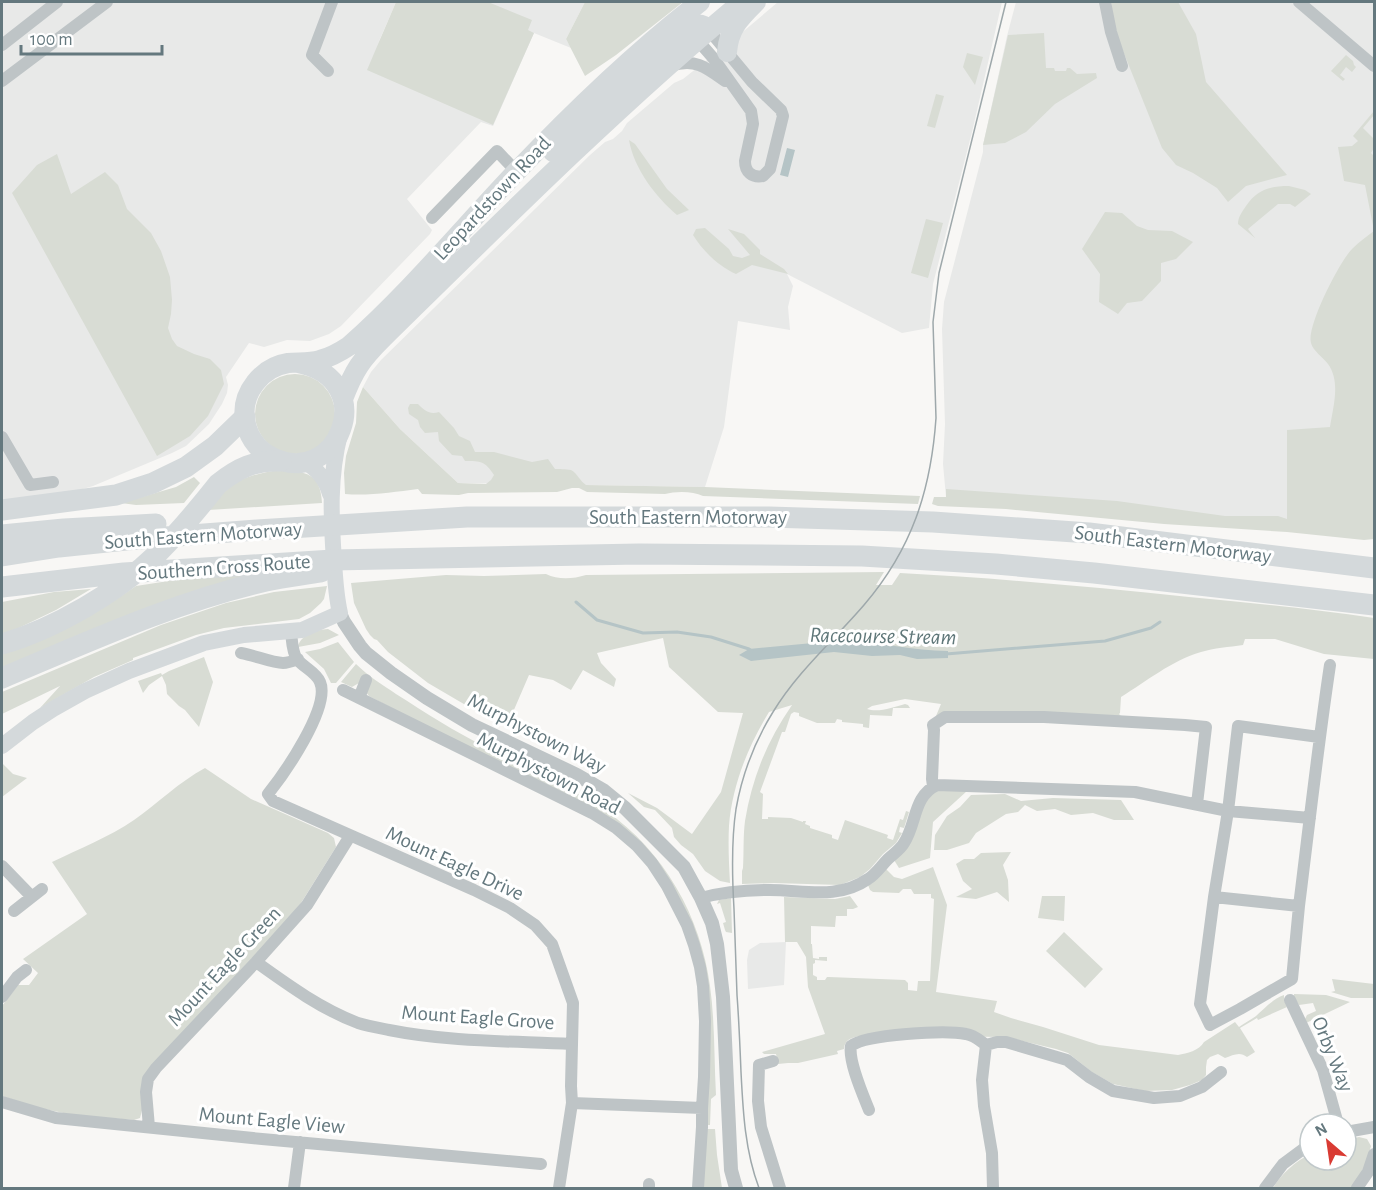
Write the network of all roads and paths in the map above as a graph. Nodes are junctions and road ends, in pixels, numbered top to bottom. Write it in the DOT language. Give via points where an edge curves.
graph roads {
  1 [pos="57,2"];
  2 [pos="107,2"];
  3 [pos="332,2"];
  4 [pos="700,2"];
  5 [pos="742,2"];
  6 [pos="756,2"];
  7 [pos="1105,2"];
  8 [pos="1299,2"];
  9 [pos="693,29"];
  10 [pos="2,45"];
  11 [pos="727,52"];
  12 [pos="1122,66"];
  13 [pos="1374,66"];
  14 [pos="666,67"];
  15 [pos="328,71"];
  16 [pos="2,81"];
  17 [pos="734,87"];
  18 [pos="768,98"];
  19 [pos="750,111"];
  20 [pos="516,171"];
  21 [pos="432,218"];
  22 [pos="407,289"];
  23 [pos="298,363"];
  24 [pos="343,399"];
  25 [pos="245,417"];
  26 [pos="340,433"];
  27 [pos="2,437"];
  28 [pos="281,461"];
  29 [pos="305,462"];
  30 [pos="53,482"];
  31 [pos="331,498"];
  32 [pos="2,510"];
  33 [pos="467,517"];
  34 [pos="2,535"];
  35 [pos="2,556"];
  36 [pos="447,558"];
  37 [pos="1374,568"];
  38 [pos="2,587"];
  39 [pos="1374,604"];
  40 [pos="340,613"];
  41 [pos="291,632"];
  42 [pos="2,644"];
  43 [pos="241,652"];
  44 [pos="298,659"];
  45 [pos="1330,665"];
  46 [pos="2,678"];
  47 [pos="366,680"];
  48 [pos="343,690"];
  49 [pos="358,698"];
  50 [pos="1320,737"];
  51 [pos="2,746"];
  52 [pos="933,786"];
  53 [pos="1197,804"];
  54 [pos="1228,811"];
  55 [pos="1310,818"];
  56 [pos="350,836"];
  57 [pos="2,866"];
  58 [pos="1214,897"];
  59 [pos="701,898"];
  60 [pos="1299,906"];
  61 [pos="14,911"];
  62 [pos="256,962"];
  63 [pos="26,970"];
  64 [pos="2,997"];
  65 [pos="1290,1000"];
  66 [pos="571,1044"];
  67 [pos="986,1045"];
  68 [pos="773,1061"];
  69 [pos="1221,1072"];
  70 [pos="2,1102"];
  71 [pos="572,1103"];
  72 [pos="702,1107"];
  73 [pos="869,1110"];
  74 [pos="1335,1112"];
  75 [pos="149,1127"];
  76 [pos="1374,1130"];
  77 [pos="1358,1131"];
  78 [pos="300,1142"];
  79 [pos="1298,1153"];
  80 [pos="1374,1154"];
  81 [pos="541,1164"];
  82 [pos="294,1188"];
  83 [pos="559,1188"];
  84 [pos="698,1188"];
  85 [pos="736,1188"];
  86 [pos="780,1188"];
  87 [pos="993,1188"];
  88 [pos="1265,1188"];
  89 [pos="1357,1188"];
  1 -- 10 [label="street"];
  2 -- 16 [label="street"];
  3 -- 15 [label="street" via="312,55"];
  4 -- 9 [label="highway, Leopardstown Road"];
  5 -- 9 [label="highway, Leopardstown Road"];
  6 -- 11 [label="highway" via="734,26"];
  7 -- 12 [label="street"];
  8 -- 13 [label="street"];
  9 -- 11 [label="street"];
  9 -- 14 [label="highway, Leopardstown Road"];
  9 -- 17 [label="street"];
  9 -- 20 [label="highway, Leopardstown Road" via="595,92"];
  9 -- 22 [label="highway" via="601,106"];
  11 -- 18 [label="street"];
  14 -- 17 [label="street" via="699,64"];
  14 -- 24 [label="highway, Leopardstown Road" via="368,354 358,365"];
  17 -- 19 [label="street"];
  18 -- 19 [label="street"];
  18 -- 19 [label="street" via="783,116 770,169 759,177 752,176 745,165 753,123"];
  20 -- 21 [label="street" via="497,151"];
  20 -- 22 [label="highway, Leopardstown Road"];
  22 -- 23 [label="highway, Leopardstown Road" via="349,346 319,361"];
  23 -- 24 [label="highway" via="328,376"];
  23 -- 25 [label="highway, Leopardstown Road" via="279,366 257,380 247,397"];
  24 -- 26 [label="highway, Leopardstown Road" via="345,415"];
  25 -- 28 [label="highway" via="247,429 259,448"];
  25 -- 32 [label="highway" via="186,467 153,483 116,495"];
  26 -- 29 [label="highway" via="332,447"];
  26 -- 31 [label="main road, Leopardstown Road"];
  27 -- 30 [label="street" via="30,485"];
  28 -- 29 [label="highway"];
  28 -- 42 [label="highway" via="249,465 229,475 156,555 114,590 48,627"];
  29 -- 31 [label="main road, Leopardstown Road" via="320,473"];
  31 -- 40 [label="main road, Leopardstown Road"];
  33 -- 34 [label="highway" via="261,517"];
  33 -- 35 [label="highway, South Eastern Motorway" via="126,540"];
  33 -- 37 [label="highway, South Eastern Motorway" via="769,517 933,522 1089,533"];
  36 -- 38 [label="highway, Southern Cross Route" via="252,564"];
  36 -- 39 [label="highway, South Eastern Motorway" via="639,554 862,556 1094,573"];
  36 -- 46 [label="highway" via="319,572 226,592 178,607"];
  40 -- 41 [label="main road"];
  40 -- 59 [label="street, Murphystown Way" via="366,653 410,687 472,725 603,790 684,867"];
  41 -- 44 [label="street"];
  41 -- 51 [label="main road" via="204,643 129,670 53,709"];
  43 -- 44 [label="street" via="280,663"];
  44 -- 56 [label="street, Mount Eagle Drive" via="317,676 321,700 310,730 268,794 273,801"];
  45 -- 50 [label="street"];
  47 -- 49 [label="street"];
  48 -- 49 [label="street, Murphystown Road"];
  49 -- 72 [label="street, Murphystown Road" via="592,813 616,828 652,863 687,925 700,967 705,1022"];
  50 -- 54 [label="street" via="1238,726"];
  50 -- 55 [label="street"];
  52 -- 53 [label="street" via="1135,792"];
  52 -- 53 [label="street" via="933,725 945,717 1044,717 1185,725 1206,727"];
  52 -- 59 [label="street" via="920,800 902,847 873,876 854,887 830,893 771,890"];
  53 -- 54 [label="street"];
  54 -- 55 [label="street"];
  54 -- 58 [label="street"];
  55 -- 60 [label="street"];
  56 -- 62 [label="street, Mount Eagle Green" via="307,906"];
  56 -- 66 [label="street, Mount Eagle Drive" via="474,890 535,925 552,944 573,1004"];
  57 -- 61 [label="street" via="37,893"];
  58 -- 60 [label="street"];
  58 -- 60 [label="street" via="1200,1004 1210,1025 1292,978"];
  59 -- 85 [label="street, Murphystown Way" via="717,944 731,1170"];
  62 -- 66 [label="street, Mount Eagle Grove" via="324,1007 359,1023 462,1040"];
  62 -- 75 [label="street, Mount Eagle Green" via="148,1079"];
  63 -- 64 [label="street"];
  65 -- 74 [label="street, Orby Way" via="1323,1070"];
  66 -- 71 [label="street, Mount Eagle Drive"];
  67 -- 69 [label="street" via="1006,1042 1067,1060 1113,1091 1154,1098 1180,1096 1202,1087"];
  67 -- 73 [label="street" via="972,1035 958,1033 907,1034 855,1042 850,1050"];
  67 -- 87 [label="street" via="982,1080"];
  68 -- 86 [label="street" via="759,1065 758,1101 761,1127"];
  70 -- 75 [label="street, Mount Eagle View" via="56,1118"];
  71 -- 72 [label="street"];
  71 -- 83 [label="street, Mount Eagle Drive"];
  72 -- 84 [label="street, Murphystown Road"];
  75 -- 78 [label="street, Mount Eagle View"];
  76 -- 77 [label="street"];
  78 -- 81 [label="street, Mount Eagle View"];
  78 -- 82 [label="street"];
  79 -- 88 [label="street" via="1283,1164"];
  80 -- 89 [label="street"];
}
